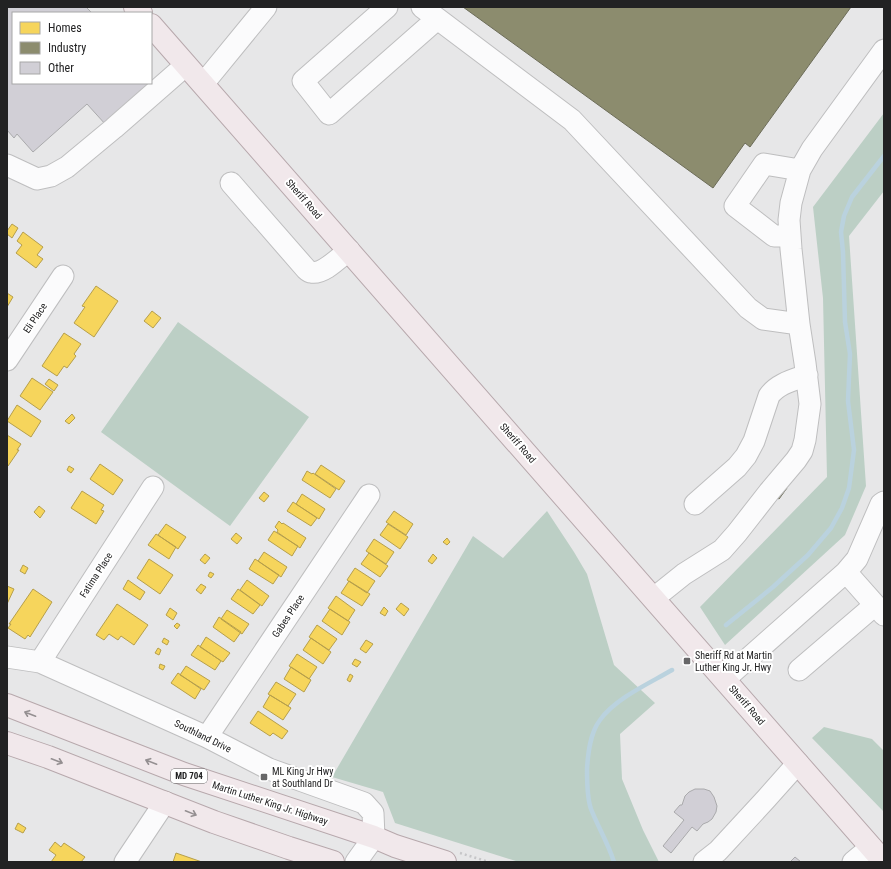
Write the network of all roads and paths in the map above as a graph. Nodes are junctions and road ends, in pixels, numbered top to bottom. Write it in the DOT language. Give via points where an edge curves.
graph roads {
  1 [pos="266,7"];
  2 [pos="387,7"];
  3 [pos="430,13"];
  4 [pos="152,26"];
  5 [pos="884,50"];
  6 [pos="186,65"];
  7 [pos="203,84"];
  8 [pos="7,165"];
  9 [pos="800,170"];
  10 [pos="231,183"];
  11 [pos="790,236"];
  12 [pos="349,250"];
  13 [pos="63,276"];
  14 [pos="799,324"];
  15 [pos="7,360"];
  16 [pos="806,375"];
  17 [pos="153,487"];
  18 [pos="369,495"];
  19 [pos="884,502"];
  20 [pos="695,504"];
  21 [pos="846,572"];
  22 [pos="654,598"];
  23 [pos="880,610"];
  24 [pos="7,657"];
  25 [pos="40,662"];
  26 [pos="799,670"];
  27 [pos="725,679"];
  28 [pos="7,706"];
  29 [pos="207,737"];
  30 [pos="7,743"];
  31 [pos="798,763"];
  32 [pos="165,802"];
  33 [pos="374,837"];
  34 [pos="878,854"];
  35 [pos="125,862"];
  36 [pos="334,862"];
  37 [pos="356,862"];
  38 [pos="445,862"];
  39 [pos="704,862"];
  40 [pos="853,862"];
  1 -- 7 [label="street"];
  2 -- 3 [label="street" via="303,81 329,114"];
  3 -- 14 [label="street" via="572,120 748,308 764,319"];
  4 -- 6 [label="main road, Sheriff Road"];
  5 -- 9 [label="street" via="812,149"];
  6 -- 7 [label="main road, Sheriff Road"];
  6 -- 8 [label="street" via="67,167 51,176 37,179"];
  7 -- 12 [label="main road, Sheriff Road"];
  9 -- 11 [label="street" via="791,203"];
  9 -- 11 [label="street" via="764,164 735,206 774,236"];
  10 -- 12 [label="street" via="311,272 319,272 326,268"];
  11 -- 14 [label="street"];
  12 -- 22 [label="main road, Sheriff Road"];
  13 -- 15 [label="street, Eli Place"];
  14 -- 16 [label="street"];
  16 -- 20 [label="street" via="773,391 746,456"];
  16 -- 22 [label="street" via="810,404 808,424 802,451 796,460 722,550 684,574"];
  17 -- 25 [label="street, Fatima Place"];
  18 -- 29 [label="street, Gabes Place"];
  19 -- 21 [label="street" via="863,548"];
  21 -- 23 [label="street"];
  21 -- 27 [label="street"];
  22 -- 27 [label="main road, Sheriff Road"];
  23 -- 26 [label="street"];
  24 -- 25 [label="street, Southland Drive"];
  25 -- 29 [label="street, Southland Drive"];
  27 -- 31 [label="main road, Sheriff Road"];
  33 -- 28 [label="main road, Martin Luther King Jr. Highway / MD 704, one-way" via="184,774"];
  29 -- 33 [label="street, Southland Drive" via="269,769 364,803 373,813"];
  30 -- 32 [label="main road, one-way"];
  31 -- 34 [label="main road, Sheriff Road"];
  31 -- 39 [label="street" via="723,845"];
  32 -- 35 [label="street"];
  32 -- 36 [label="main road, one-way" via="214,822"];
  33 -- 37 [label="street"];
  33 -- 38 [label="main road, Martin Luther King Jr. Highway / MD 704"];
  34 -- 40 [label="street"];
}
